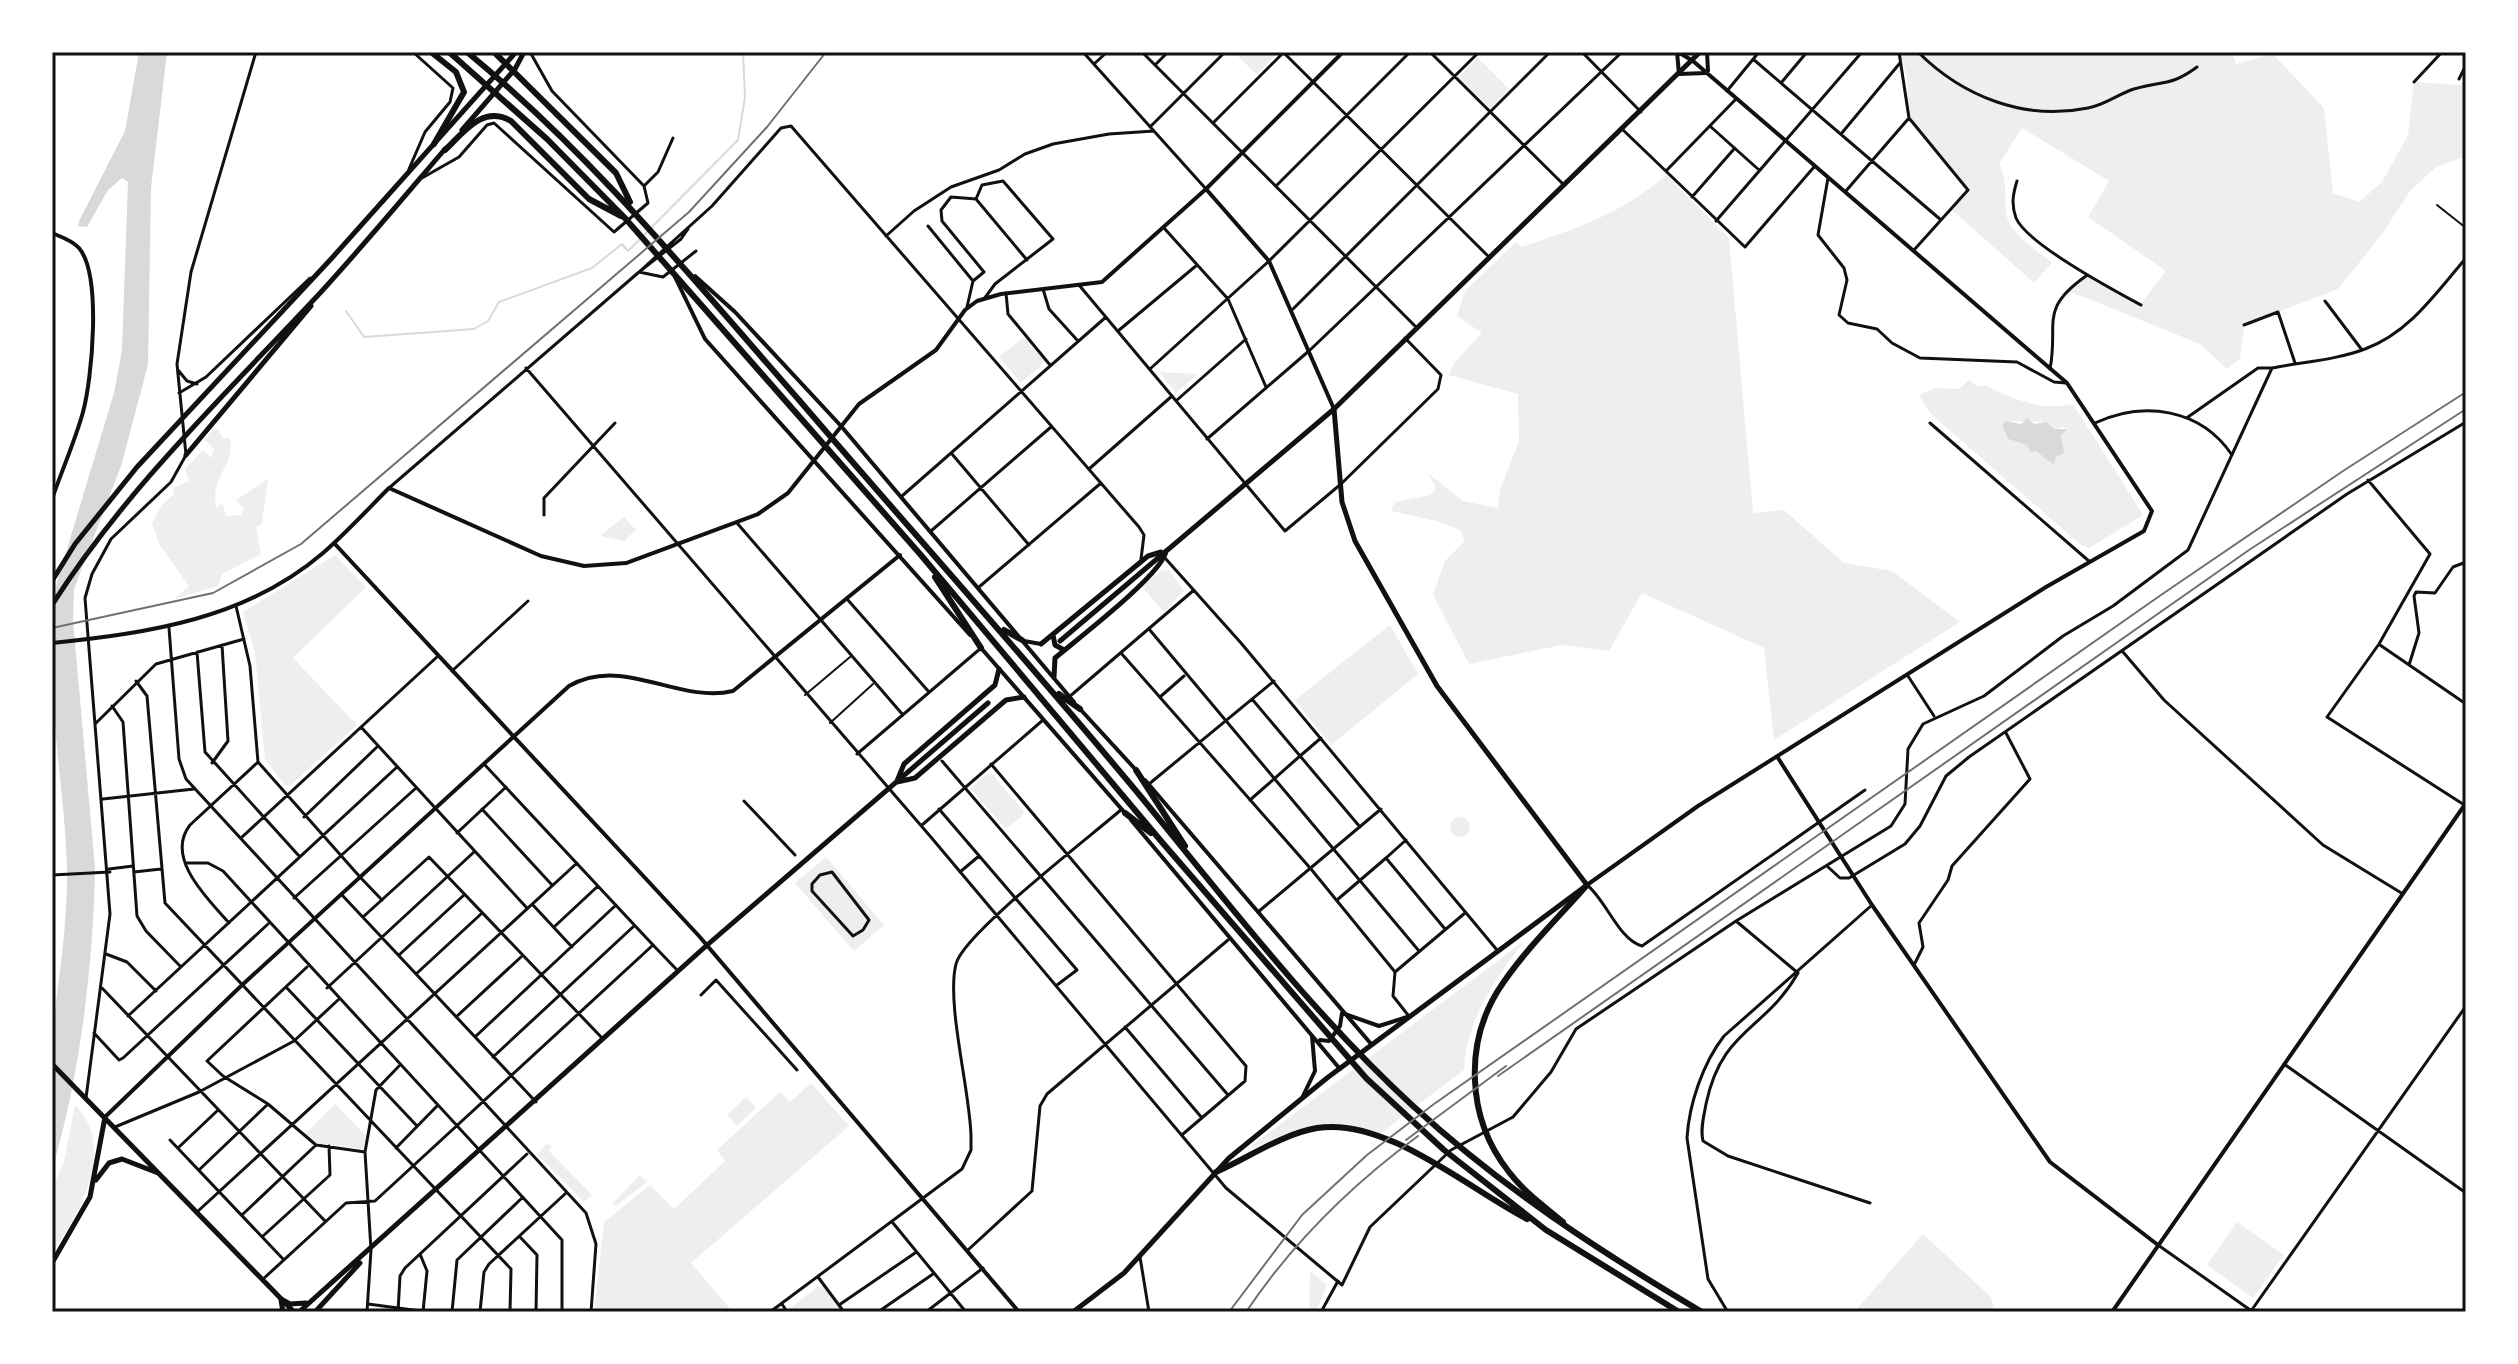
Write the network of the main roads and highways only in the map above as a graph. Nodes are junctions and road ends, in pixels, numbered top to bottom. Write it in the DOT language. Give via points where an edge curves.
graph roads {
  1 [pos="431,52"];
  2 [pos="449,52"];
  3 [pos="467,52"];
  4 [pos="494,52"];
  5 [pos="516,52"];
  6 [pos="524,52"];
  7 [pos="1700,52"];
  8 [pos="505,62"];
  9 [pos="515,69"];
  10 [pos="434,144"];
  11 [pos="445,150"];
  12 [pos="633,209"];
  13 [pos="624,217"];
  14 [pos="322,291"];
  15 [pos="1334,409"];
  16 [pos="186,455"];
  17 [pos="1166,550"];
  18 [pos="920,554"];
  19 [pos="52,581"];
  20 [pos="52,605"];
  21 [pos="1000,628"];
  22 [pos="1053,634"];
  23 [pos="1022,640"];
  24 [pos="1060,641"];
  25 [pos="1041,644"];
  26 [pos="981,648"];
  27 [pos="1064,650"];
  28 [pos="999,669"];
  29 [pos="1054,677"];
  30 [pos="1050,687"];
  31 [pos="989,690"];
  32 [pos="1024,697"];
  33 [pos="988,703"];
  34 [pos="1001,704"];
  35 [pos="1080,709"];
  36 [pos="1136,770"];
  37 [pos="896,782"];
  38 [pos="1123,811"];
  39 [pos="1161,841"];
  40 [pos="1197,866"];
  41 [pos="1587,885"];
  42 [pos="52,1064"];
  43 [pos="105,1117"];
  44 [pos="1216,1172"];
  45 [pos="162,1175"];
  46 [pos="93,1184"];
  47 [pos="1546,1230"];
  48 [pos="1587,1242"];
  49 [pos="371,1250"];
  50 [pos="52,1263"];
  51 [pos="281,1299"];
  52 [pos="312,1301"];
  53 [pos="283,1312"];
  54 [pos="297,1312"];
  55 [pos="315,1312"];
  56 [pos="1073,1312"];
  57 [pos="1679,1312"];
  58 [pos="1702,1312"];
  1 -- 10 [label="highway" via="456,72 464,92"];
  2 -- 13 [label="highway" via="503,97"];
  3 -- 12 [label="highway"];
  4 -- 8 [label="highway"];
  5 -- 8 [label="main road"];
  6 -- 9 [label="main road"];
  7 -- 15 [label="main road"];
  8 -- 9 [label="highway"];
  8 -- 10 [label="main road"];
  9 -- 11 [label="main road"];
  9 -- 12 [label="highway" via="616,173"];
  10 -- 19 [label="main road" via="190,407 84,533"];
  11 -- 13 [label="highway" via="483,117 501,115 589,199"];
  11 -- 14 [label="main road"];
  12 -- 21 [label="highway"];
  13 -- 18 [label="highway"];
  14 -- 16 [label="main road"];
  14 -- 20 [label="main road" via="146,477 85,553"];
  15 -- 17 [label="main road"];
  15 -- 41 [label="main road" via="1342,502 1355,541 1437,686"];
  17 -- 22 [label="main road" via="1139,563"];
  17 -- 24 [label="main road"];
  17 -- 27 [label="main road" via="1149,578"];
  18 -- 26 [label="highway"];
  18 -- 39 [label="highway"];
  21 -- 23 [label="highway"];
  21 -- 30 [label="highway"];
  22 -- 25 [label="main road"];
  22 -- 27 [label="main road" via="1055,645"];
  27 -- 29 [label="main road" via="1053,660"];
  28 -- 31 [label="main road"];
  30 -- 35 [label="highway"];
  30 -- 40 [label="highway"];
  31 -- 34 [label="main road"];
  31 -- 37 [label="main road" via="904,764"];
  32 -- 34 [label="main road"];
  33 -- 37 [label="main road"];
  34 -- 37 [label="main road" via="915,778"];
  36 -- 40 [label="highway"];
  37 -- 49 [label="main road" via="706,946"];
  38 -- 39 [label="highway"];
  39 -- 47 [label="highway" via="1366,1078 1490,1188"];
  40 -- 48 [label="highway" via="1382,1076 1498,1178"];
  41 -- 44 [label="main road" via="1302,1098"];
  41 -- 48 [label="highway" via="1497,992 1478,1044 1476,1095 1489,1140 1509,1173"];
  42 -- 43 [label="main road"];
  43 -- 45 [label="main road"];
  43 -- 46 [label="main road"];
  44 -- 47 [label="highway" via="1304,1131 1345,1127 1381,1135"];
  44 -- 56 [label="main road" via="1140,1257"];
  45 -- 46 [label="main road" via="122,1159 109,1163"];
  45 -- 51 [label="main road"];
  46 -- 50 [label="main road" via="82,1215"];
  47 -- 57 [label="highway"];
  48 -- 58 [label="highway"];
  49 -- 52 [label="main road"];
  49 -- 55 [label="main road"];
  51 -- 52 [label="main road" via="300,1305"];
  51 -- 53 [label="main road"];
  51 -- 54 [label="main road"];
  52 -- 54 [label="main road"];
}
